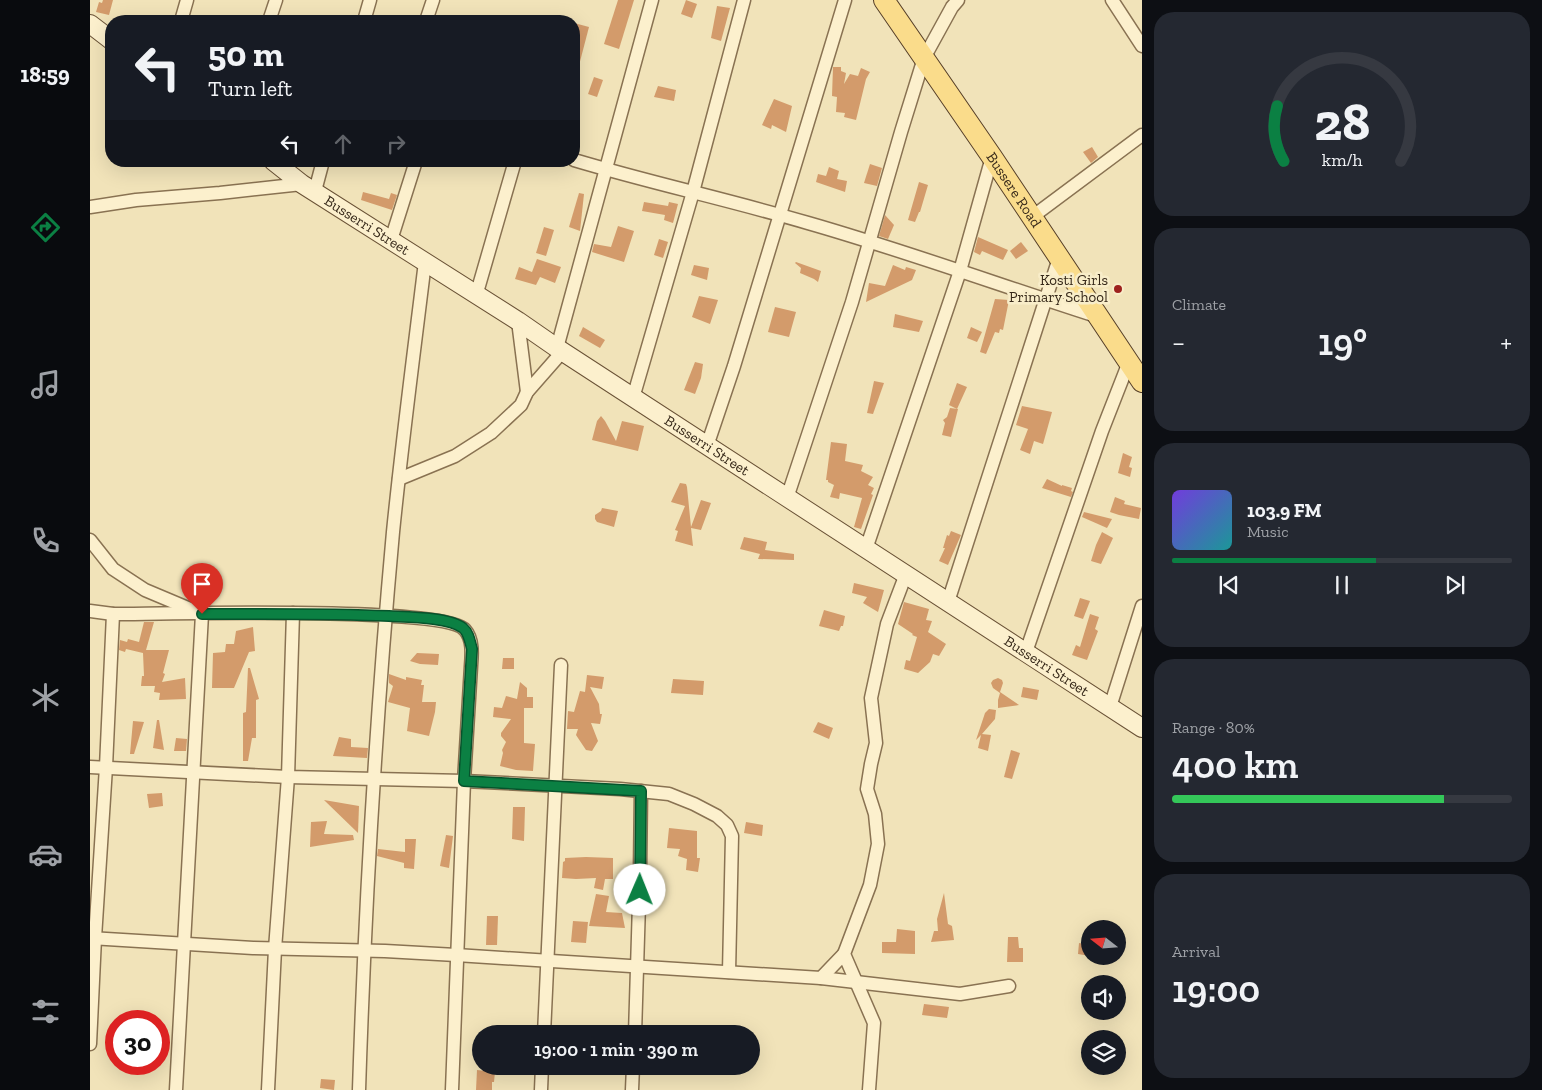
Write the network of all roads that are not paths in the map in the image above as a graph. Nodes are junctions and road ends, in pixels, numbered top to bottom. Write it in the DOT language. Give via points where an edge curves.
graph roads {
  1 [pos="187,0"];
  2 [pos="276,0"];
  3 [pos="370,0"];
  4 [pos="433,0"];
  5 [pos="652,0"];
  6 [pos="744,0"];
  7 [pos="845,0"];
  8 [pos="958,0"];
  9 [pos="1112,0"];
  10 [pos="880,1"];
  11 [pos="182,15"];
  12 [pos="271,15"];
  13 [pos="366,15"];
  14 [pos="428,15"];
  15 [pos="90,24"];
  16 [pos="105,35"];
  17 [pos="1142,46"];
  18 [pos="924,58"];
  19 [pos="1142,135"];
  20 [pos="992,157"];
  21 [pos="580,162"];
  22 [pos="281,167"];
  23 [pos="320,167"];
  24 [pos="414,167"];
  25 [pos="513,167"];
  26 [pos="607,170"];
  27 [pos="308,187"];
  28 [pos="694,192"];
  29 [pos="90,207"];
  30 [pos="780,215"];
  31 [pos="1032,217"];
  32 [pos="391,240"];
  33 [pos="870,242"];
  34 [pos="1060,258"];
  35 [pos="425,262"];
  36 [pos="960,271"];
  37 [pos="476,296"];
  38 [pos="1046,300"];
  39 [pos="1099,317"];
  40 [pos="518,321"];
  41 [pos="560,350"];
  42 [pos="1129,362"];
  43 [pos="1142,382"];
  44 [pos="527,392"];
  45 [pos="633,398"];
  46 [pos="707,446"];
  47 [pos="399,479"];
  48 [pos="787,498"];
  49 [pos="90,540"];
  50 [pos="866,549"];
  51 [pos="906,574"];
  52 [pos="948,602"];
  53 [pos="1142,606"];
  54 [pos="90,611"];
  55 [pos="113,614"];
  56 [pos="202,614"];
  57 [pos="293,614"];
  58 [pos="386,616"];
  59 [pos="1026,652"];
  60 [pos="561,664"];
  61 [pos="1110,707"];
  62 [pos="1142,728"];
  63 [pos="90,766"];
  64 [pos="106,767"];
  65 [pos="194,772"];
  66 [pos="288,777"];
  67 [pos="373,780"];
  68 [pos="464,781"];
  69 [pos="556,786"];
  70 [pos="641,791"];
  71 [pos="92,938"];
  72 [pos="184,944"];
  73 [pos="275,949"];
  74 [pos="364,950"];
  75 [pos="844,954"];
  76 [pos="456,955"];
  77 [pos="547,960"];
  78 [pos="638,966"];
  79 [pos="730,972"];
  80 [pos="821,978"];
  81 [pos="856,982"];
  82 [pos="1009,986"];
  83 [pos="544,1025"];
  84 [pos="635,1025"];
  85 [pos="90,1044"];
  86 [pos="542,1075"];
  87 [pos="633,1075"];
  88 [pos="176,1090"];
  89 [pos="268,1090"];
  90 [pos="359,1090"];
  91 [pos="452,1090"];
  92 [pos="541,1090"];
  93 [pos="632,1090"];
  94 [pos="869,1090"];
  1 -- 11 [label="street"];
  2 -- 12 [label="street"];
  3 -- 13 [label="street"];
  4 -- 14 [label="street"];
  5 -- 26 [label="street"];
  6 -- 28 [label="street"];
  7 -- 30 [label="street"];
  8 -- 18 [label="street"];
  9 -- 17 [label="street"];
  10 -- 18 [label="main road, Bussere Road"];
  15 -- 16 [label="main road"];
  18 -- 20 [label="main road, Bussere Road"];
  18 -- 33 [label="street"];
  19 -- 31 [label="street"];
  20 -- 31 [label="main road, Bussere Road"];
  20 -- 36 [label="street"];
  21 -- 26 [label="street"];
  22 -- 27 [label="main road, Busserri Street"];
  23 -- 27 [label="street"];
  24 -- 32 [label="street"];
  25 -- 37 [label="street"];
  26 -- 28 [label="street"];
  26 -- 41 [label="street"];
  27 -- 29 [label="street" via="136,200"];
  27 -- 32 [label="main road, Busserri Street"];
  28 -- 30 [label="street"];
  28 -- 45 [label="street"];
  30 -- 33 [label="street"];
  30 -- 46 [label="street"];
  31 -- 34 [label="main road, Bussere Road"];
  32 -- 35 [label="main road, Busserri Street"];
  33 -- 36 [label="street"];
  33 -- 48 [label="street"];
  34 -- 38 [label="street"];
  34 -- 39 [label="main road, Bussere Road"];
  35 -- 37 [label="main road, Busserri Street"];
  35 -- 47 [label="street"];
  36 -- 38 [label="street"];
  36 -- 50 [label="street"];
  37 -- 40 [label="main road, Busserri Street"];
  38 -- 39 [label="street"];
  38 -- 52 [label="street"];
  39 -- 42 [label="main road, Bussere Road"];
  40 -- 41 [label="main road, Busserri Street"];
  40 -- 44 [label="street"];
  41 -- 44 [label="street"];
  41 -- 45 [label="main road, Busserri Street"];
  42 -- 43 [label="main road, Bussere Road"];
  42 -- 59 [label="street"];
  44 -- 47 [label="street" via="521,404 491,433 455,456"];
  45 -- 46 [label="main road, Busserri Street"];
  46 -- 48 [label="main road, Busserri Street"];
  47 -- 58 [label="street"];
  48 -- 50 [label="main road, Busserri Street"];
  49 -- 56 [label="street" via="112,569 145,590"];
  50 -- 51 [label="main road, Busserri Street"];
  51 -- 52 [label="main road, Busserri Street"];
  51 -- 75 [label="street" via="887,624 871,698 876,743 867,789 875,814 878,844 870,885"];
  52 -- 59 [label="main road, Busserri Street"];
  53 -- 61 [label="street"];
  54 -- 55 [label="street"];
  55 -- 56 [label="street"];
  55 -- 64 [label="street"];
  56 -- 57 [label="street"];
  56 -- 65 [label="street"];
  57 -- 58 [label="street"];
  57 -- 66 [label="street"];
  58 -- 67 [label="street"];
  58 -- 68 [label="street" via="455,624 470,638 472,666"];
  59 -- 61 [label="main road, Busserri Street"];
  60 -- 69 [label="street"];
  61 -- 62 [label="main road, Busserri Street"];
  63 -- 64 [label="street"];
  64 -- 65 [label="street"];
  64 -- 71 [label="street"];
  65 -- 66 [label="street"];
  65 -- 72 [label="street"];
  66 -- 67 [label="street"];
  66 -- 73 [label="street"];
  67 -- 68 [label="street"];
  67 -- 74 [label="street"];
  68 -- 69 [label="street"];
  68 -- 76 [label="street"];
  69 -- 70 [label="street"];
  69 -- 77 [label="street"];
  70 -- 78 [label="street"];
  70 -- 79 [label="street" via="668,794 694,804 727,825 732,836"];
  71 -- 72 [label="street"];
  71 -- 85 [label="street"];
  72 -- 73 [label="street"];
  72 -- 88 [label="street"];
  73 -- 74 [label="street"];
  73 -- 89 [label="street"];
  74 -- 76 [label="street"];
  74 -- 90 [label="street"];
  75 -- 80 [label="street"];
  75 -- 81 [label="street"];
  76 -- 77 [label="street"];
  76 -- 91 [label="street"];
  77 -- 78 [label="street"];
  77 -- 83 [label="street"];
  78 -- 79 [label="street"];
  78 -- 84 [label="street"];
  79 -- 80 [label="street"];
  80 -- 81 [label="street"];
  81 -- 82 [label="street" via="960,994"];
  81 -- 94 [label="street" via="874,1023"];
  86 -- 92 [label="street"];
  87 -- 93 [label="street"];
}
